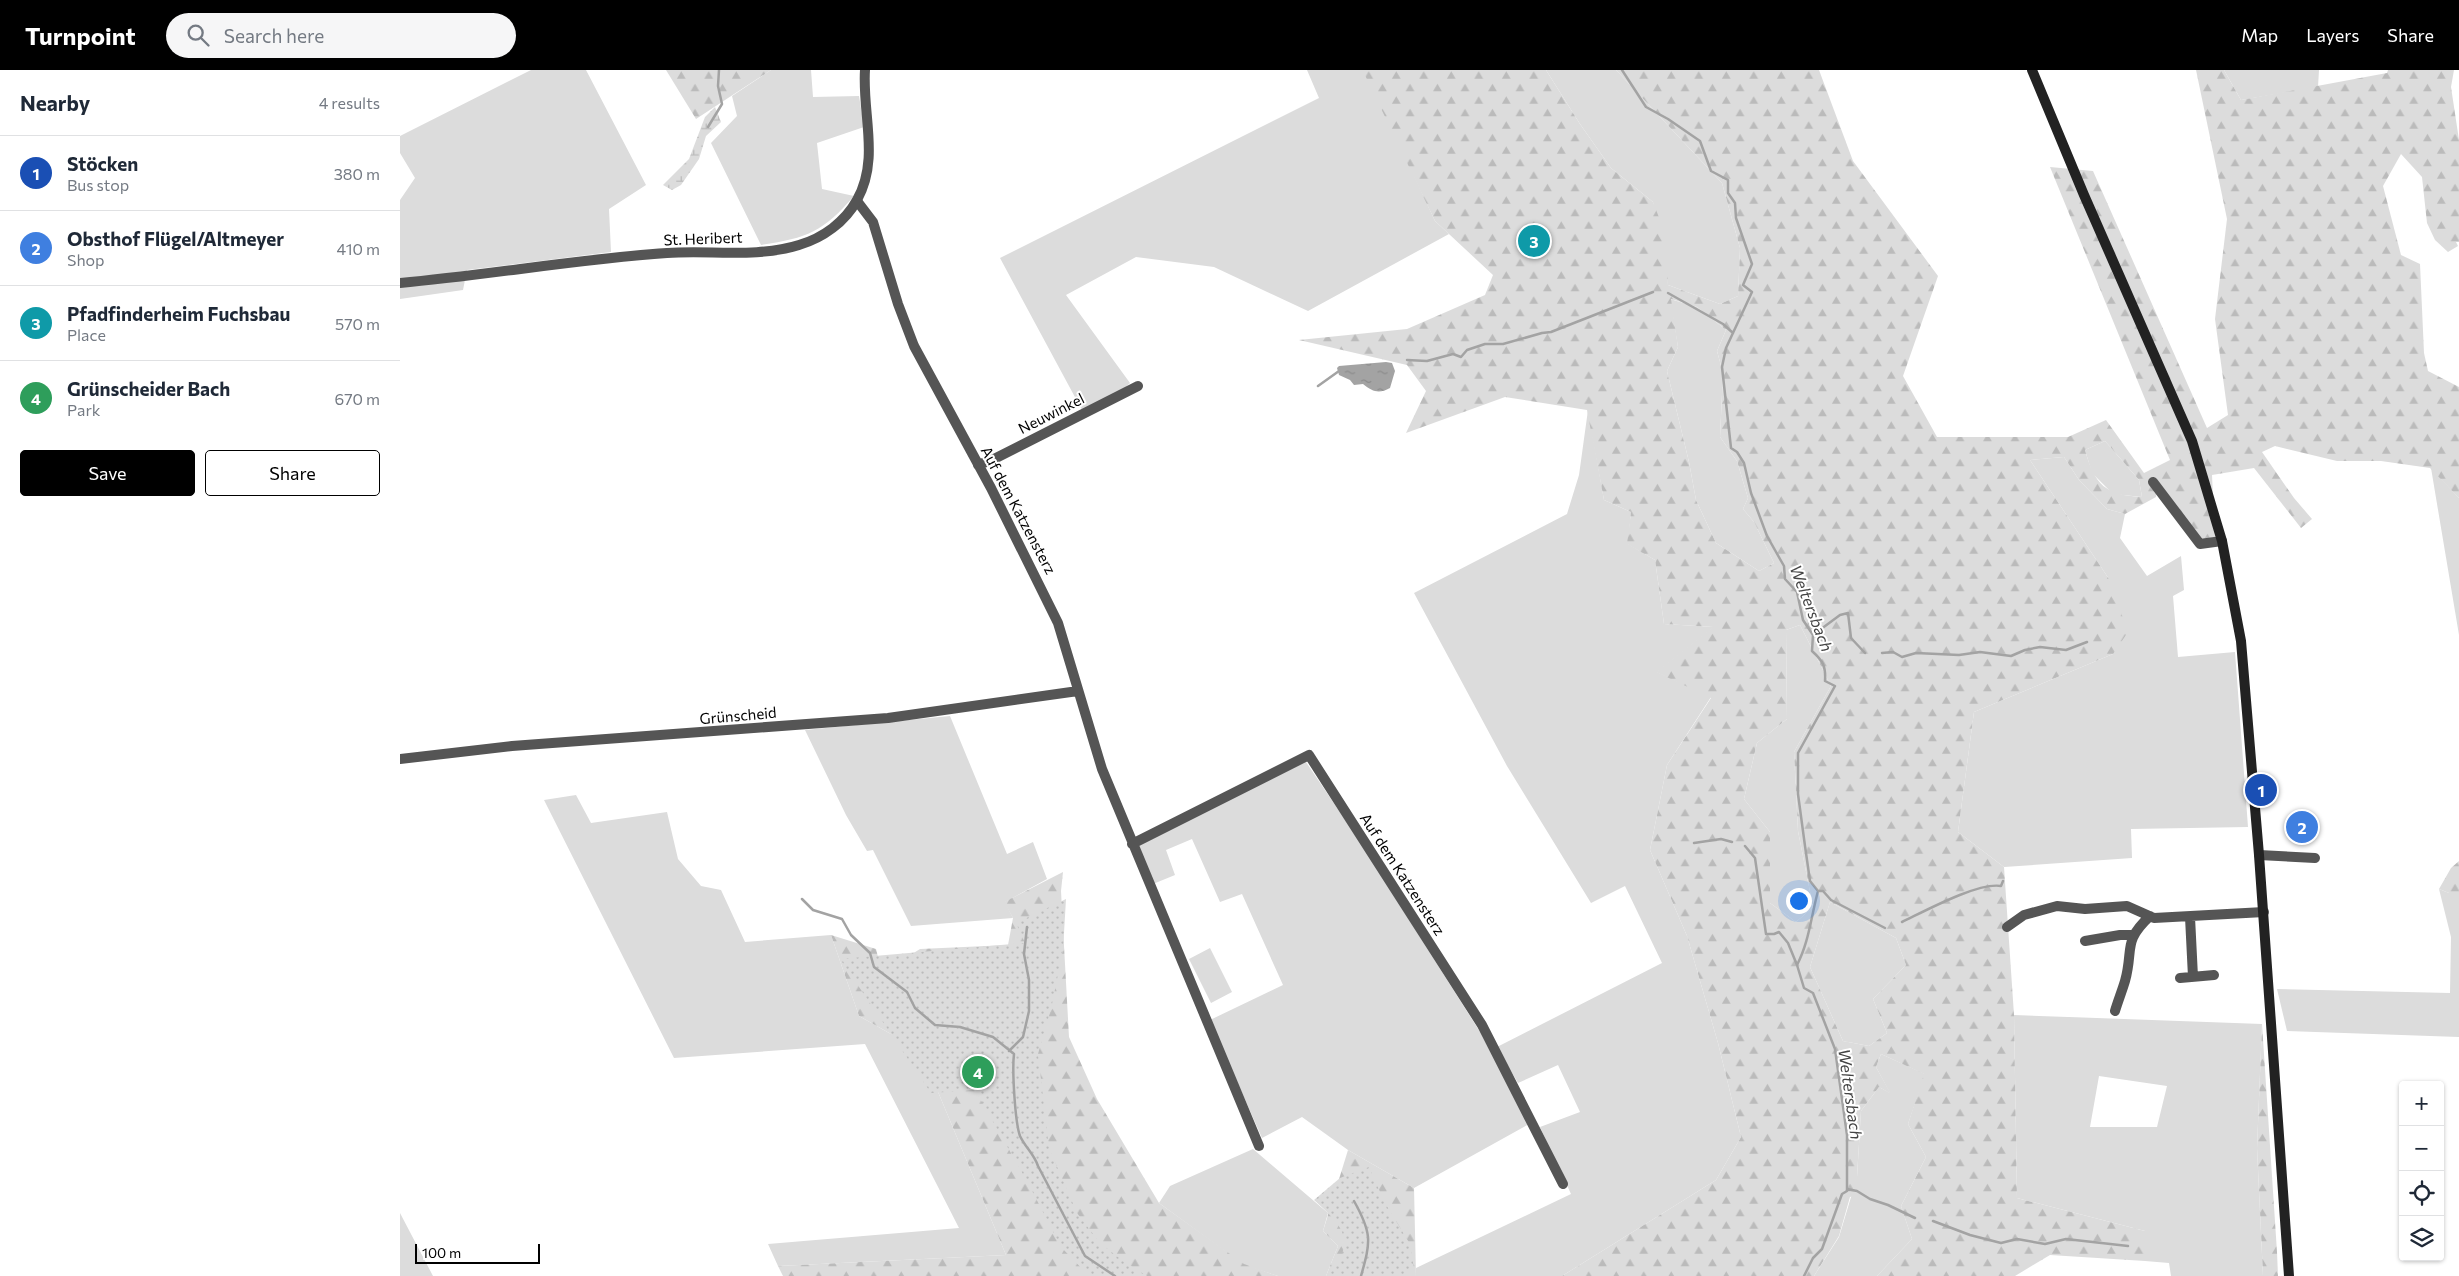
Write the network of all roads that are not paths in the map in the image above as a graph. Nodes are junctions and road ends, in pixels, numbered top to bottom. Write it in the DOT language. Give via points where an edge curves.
graph roads {
  1 [pos="865,70"];
  2 [pos="2032,70"];
  3 [pos="857,201"];
  4 [pos="400,283"];
  5 [pos="1138,386"];
  6 [pos="978,465"];
  7 [pos="2153,482"];
  8 [pos="2222,540"];
  9 [pos="1078,691"];
  10 [pos="400,759"];
  11 [pos="1132,844"];
  12 [pos="2259,855"];
  13 [pos="2315,858"];
  14 [pos="2264,912"];
  15 [pos="2150,916"];
  16 [pos="2190,917"];
  17 [pos="2007,927"];
  18 [pos="2132,935"];
  19 [pos="2085,941"];
  20 [pos="2214,975"];
  21 [pos="2193,977"];
  22 [pos="2180,978"];
  23 [pos="2115,1012"];
  24 [pos="1259,1146"];
  25 [pos="1563,1184"];
  26 [pos="2289,1276"];
  1 -- 3 [label="street, St. Heribert" via="870,153 868,170"];
  2 -- 8 [label="main road" via="2192,442"];
  3 -- 4 [label="street, St. Heribert" via="831,230 813,240 781,249 651,254"];
  3 -- 6 [label="street, Auf dem Katzensterz" via="873,222 914,346"];
  5 -- 6 [label="street, Neuwinkel"];
  6 -- 9 [label="street, Auf dem Katzensterz" via="1055,616"];
  7 -- 8 [label="street" via="2200,544"];
  8 -- 12 [label="main road" via="2241,640"];
  9 -- 10 [label="street, Grünscheid" via="888,718 512,746"];
  9 -- 11 [label="street, Auf dem Katzensterz" via="1102,769"];
  11 -- 24 [label="street, Auf dem Katzensterz"];
  11 -- 25 [label="street, Auf dem Katzensterz" via="1309,755 1482,1025"];
  12 -- 13 [label="street"];
  12 -- 14 [label="main road"];
  14 -- 16 [label="street"];
  14 -- 26 [label="main road"];
  15 -- 16 [label="street"];
  15 -- 17 [label="street" via="2127,906 2085,909 2057,906 2024,915"];
  15 -- 18 [label="street"];
  16 -- 21 [label="street"];
  18 -- 19 [label="street" via="2120,934"];
  18 -- 23 [label="street" via="2125,980"];
  20 -- 21 [label="street"];
  21 -- 22 [label="street"];
}
